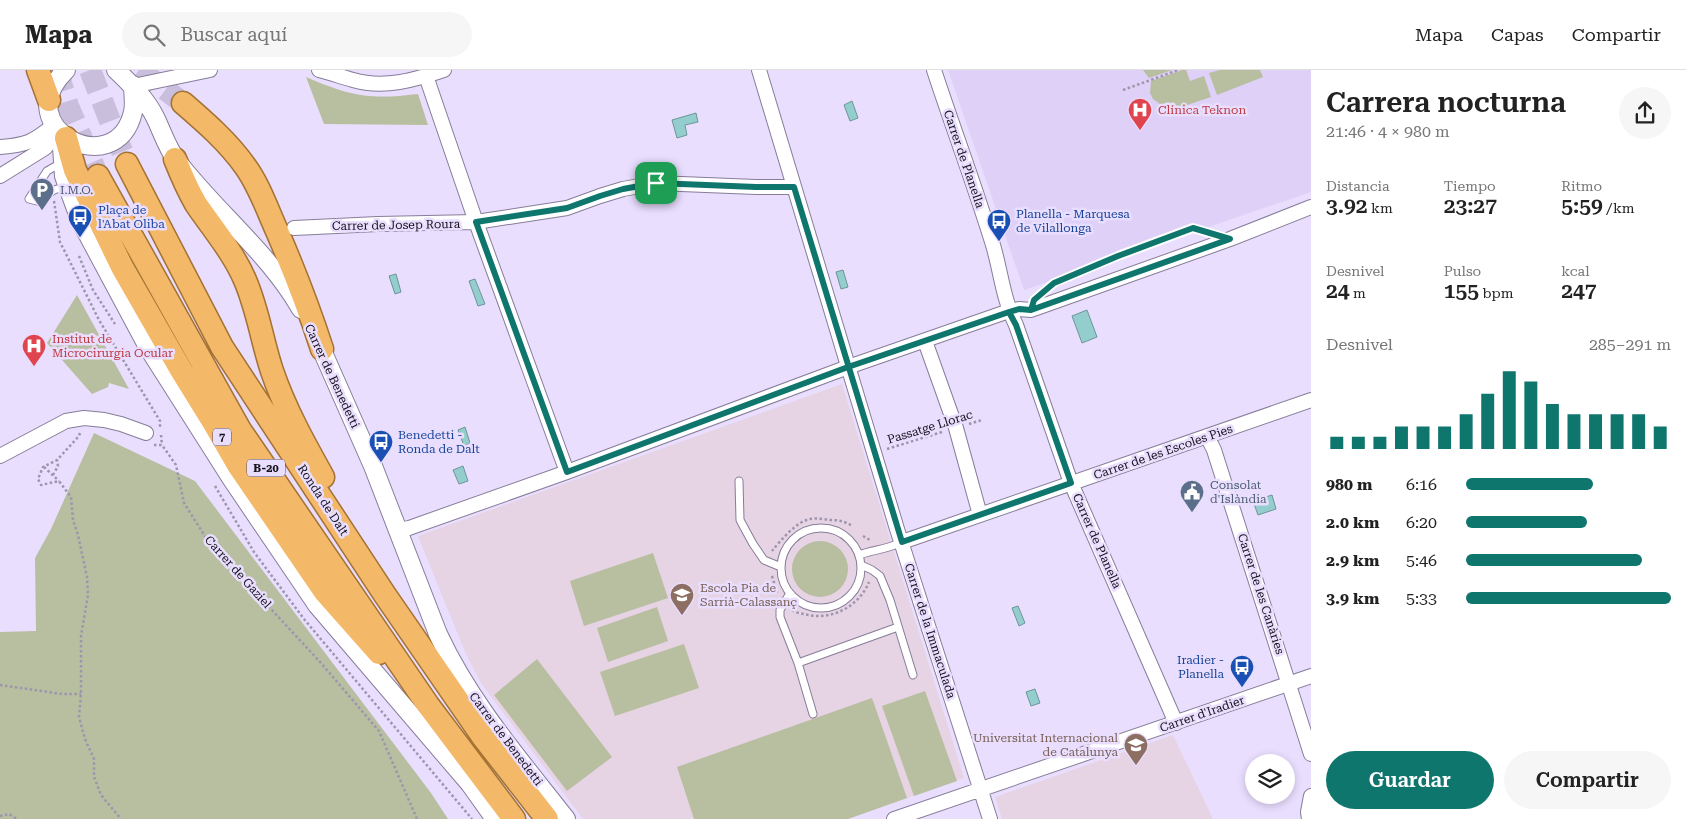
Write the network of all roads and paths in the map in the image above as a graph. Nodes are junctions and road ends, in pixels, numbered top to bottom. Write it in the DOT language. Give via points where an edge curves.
graph roads {
  1 [pos="38,70"];
  2 [pos="66,70"];
  3 [pos="116,70"];
  4 [pos="210,70"];
  5 [pos="319,70"];
  6 [pos="444,70"];
  7 [pos="759,70"];
  8 [pos="934,70"];
  9 [pos="1178,70"];
  10 [pos="426,76"];
  11 [pos="131,78"];
  12 [pos="1123,90"];
  13 [pos="49,100"];
  14 [pos="183,103"];
  15 [pos="60,132"];
  16 [pos="0,147"];
  17 [pos="175,159"];
  18 [pos="63,162"];
  19 [pos="127,164"];
  20 [pos="0,176"];
  21 [pos="98,176"];
  22 [pos="794,187"];
  23 [pos="61,190"];
  24 [pos="1311,207"];
  25 [pos="476,222"];
  26 [pos="294,228"];
  27 [pos="1230,239"];
  28 [pos="1031,310"];
  29 [pos="1009,312"];
  30 [pos="925,341"];
  31 [pos="322,349"];
  32 [pos="848,367"];
  33 [pos="1311,400"];
  34 [pos="982,420"];
  35 [pos="82,427"];
  36 [pos="956,428"];
  37 [pos="146,433"];
  38 [pos="1207,436"];
  39 [pos="162,445"];
  40 [pos="884,450"];
  41 [pos="0,456"];
  42 [pos="57,460"];
  43 [pos="43,467"];
  44 [pos="567,472"];
  45 [pos="53,475"];
  46 [pos="59,481"];
  47 [pos="739,481"];
  48 [pos="1071,483"];
  49 [pos="980,515"];
  50 [pos="852,526"];
  51 [pos="398,530"];
  52 [pos="902,542"];
  53 [pos="859,555"];
  54 [pos="770,558"];
  55 [pos="861,565"];
  56 [pos="781,567"];
  57 [pos="771,568"];
  58 [pos="870,578"];
  59 [pos="790,594"];
  60 [pos="385,596"];
  61 [pos="780,601"];
  62 [pos="787,607"];
  63 [pos="898,627"];
  64 [pos="798,663"];
  65 [pos="912,675"];
  66 [pos="1311,676"];
  67 [pos="1290,684"];
  68 [pos="0,685"];
  69 [pos="81,694"];
  70 [pos="428,705"];
  71 [pos="813,714"];
  72 [pos="1176,723"];
  73 [pos="1311,754"];
  74 [pos="980,789"];
  75 [pos="1311,796"];
  76 [pos="461,806"];
  77 [pos="0,816"];
  78 [pos="17,819"];
  79 [pos="121,819"];
  80 [pos="417,819"];
  81 [pos="471,819"];
  82 [pos="495,819"];
  83 [pos="514,819"];
  84 [pos="547,819"];
  85 [pos="566,819"];
  86 [pos="894,819"];
  87 [pos="990,819"];
  88 [pos="1309,819"];
  1 -- 13 [label="highway"];
  2 -- 13 [label="street" via="52,88"];
  3 -- 11 [label="street"];
  4 -- 11 [label="street"];
  5 -- 10 [label="street" via="355,81 380,84"];
  6 -- 10 [label="street"];
  7 -- 22 [label="street, Carrer de la Immaculada"];
  8 -- 29 [label="street, Carrer de Planella" via="993,246"];
  9 -- 12 [label="path"];
  10 -- 25 [label="street"];
  11 -- 15 [label="street" via="134,110 128,126 118,138 104,145 88,147"];
  11 -- 17 [label="street, Carrer de Benedetti" via="154,115"];
  13 -- 15 [label="street" via="49,108"];
  14 -- 31 [label="highway" via="246,166 291,262"];
  15 -- 16 [label="street" via="15,146"];
  15 -- 18 [label="street"];
  15 -- 20 [label="street" via="44,148"];
  15 -- 70 [label="highway, 7" via="122,267 238,465 325,592"];
  17 -- 31 [label="street, Carrer de Benedetti" via="287,286"];
  17 -- 60 [label="highway" via="196,203 238,266 250,292 265,351 287,410"];
  18 -- 23 [label="street"];
  18 -- 23 [label="lane" via="47,171 29,200 37,201 54,190"];
  19 -- 60 [label="highway, Ronda de Dalt / B-20" via="222,347"];
  21 -- 70 [label="highway, B-20" via="240,430"];
  22 -- 25 [label="street, Carrer de Josep Roura" via="656,183 623,189 567,208"];
  22 -- 32 [label="street, Carrer de la Immaculada"];
  23 -- 39 [label="path" via="60,242 99,320 160,421"];
  23 -- 82 [label="street" via="149,349 311,597 470,784"];
  24 -- 27 [label="street"];
  25 -- 26 [label="street, Carrer de Josep Roura"];
  25 -- 44 [label="street"];
  27 -- 28 [label="street"];
  27 -- 28 [label="lane" via="1193,228 1054,283 1034,300"];
  28 -- 29 [label="street"];
  29 -- 30 [label="street"];
  29 -- 48 [label="street, Carrer de Planella"];
  30 -- 32 [label="street"];
  30 -- 36 [label="street"];
  31 -- 51 [label="street, Carrer de Benedetti"];
  32 -- 44 [label="street"];
  32 -- 52 [label="street, Carrer de la Immaculada"];
  33 -- 38 [label="street, Carrer de les Escoles Pies"];
  34 -- 36 [label="path, Passatge Llorac"];
  35 -- 42 [label="path" via="79,436"];
  36 -- 40 [label="path, Passatge Llorac"];
  36 -- 49 [label="street"];
  37 -- 39 [label="path" via="144,445"];
  37 -- 41 [label="street" via="121,424 84,418 66,422"];
  38 -- 48 [label="street, Carrer de les Escoles Pies"];
  38 -- 67 [label="street, Carrer de les Canàries"];
  39 -- 80 [label="path, Carrer de Gaziel" via="176,465 184,503 208,541 321,663 379,732"];
  42 -- 43 [label="path"];
  42 -- 45 [label="path" via="58,466"];
  43 -- 45 [label="path"];
  43 -- 46 [label="path" via="38,480 41,485"];
  44 -- 51 [label="street"];
  45 -- 46 [label="path"];
  46 -- 69 [label="path" via="71,497 73,520 88,577 81,636"];
  47 -- 56 [label="lane" via="740,520 764,560"];
  48 -- 49 [label="street, Carrer de les Escoles Pies"];
  48 -- 72 [label="street, Carrer de Planella"];
  49 -- 52 [label="street, Carrer de les Escoles Pies"];
  50 -- 54 [label="path" via="841,520 804,521 781,540"];
  51 -- 85 [label="street, Carrer de Benedetti" via="438,634 458,674"];
  52 -- 53 [label="lane"];
  52 -- 74 [label="street, Carrer de la Immaculada"];
  53 -- 55 [label="lane"];
  53 -- 56 [label="lane" via="842,534 829,529 815,529 802,533 791,542"];
  55 -- 59 [label="lane" via="853,592 829,608 814,608 800,603"];
  55 -- 63 [label="lane" via="880,576"];
  56 -- 59 [label="lane" via="783,581"];
  57 -- 61 [label="path"];
  58 -- 62 [label="path" via="854,603 830,615 795,612"];
  59 -- 64 [label="lane" via="780,610 780,617"];
  60 -- 84 [label="highway, Ronda de Dalt / B-20" via="483,737"];
  63 -- 64 [label="lane"];
  63 -- 65 [label="lane"];
  64 -- 71 [label="lane"];
  66 -- 67 [label="street, Carrer d'Iradier"];
  67 -- 72 [label="street, Carrer d'Iradier"];
  67 -- 73 [label="street, Carrer de les Canàries"];
  68 -- 69 [label="path"];
  69 -- 79 [label="path" via="79,717 94,759 94,777 101,795"];
  70 -- 83 [label="highway, B-20"];
  72 -- 74 [label="street, Carrer d'Iradier"];
  74 -- 86 [label="street, Carrer d'Iradier"];
  74 -- 87 [label="street, Carrer de la Immaculada"];
  75 -- 88 [label="street"];
  76 -- 81 [label="path"];
  77 -- 78 [label="path" via="9,814"];
}
